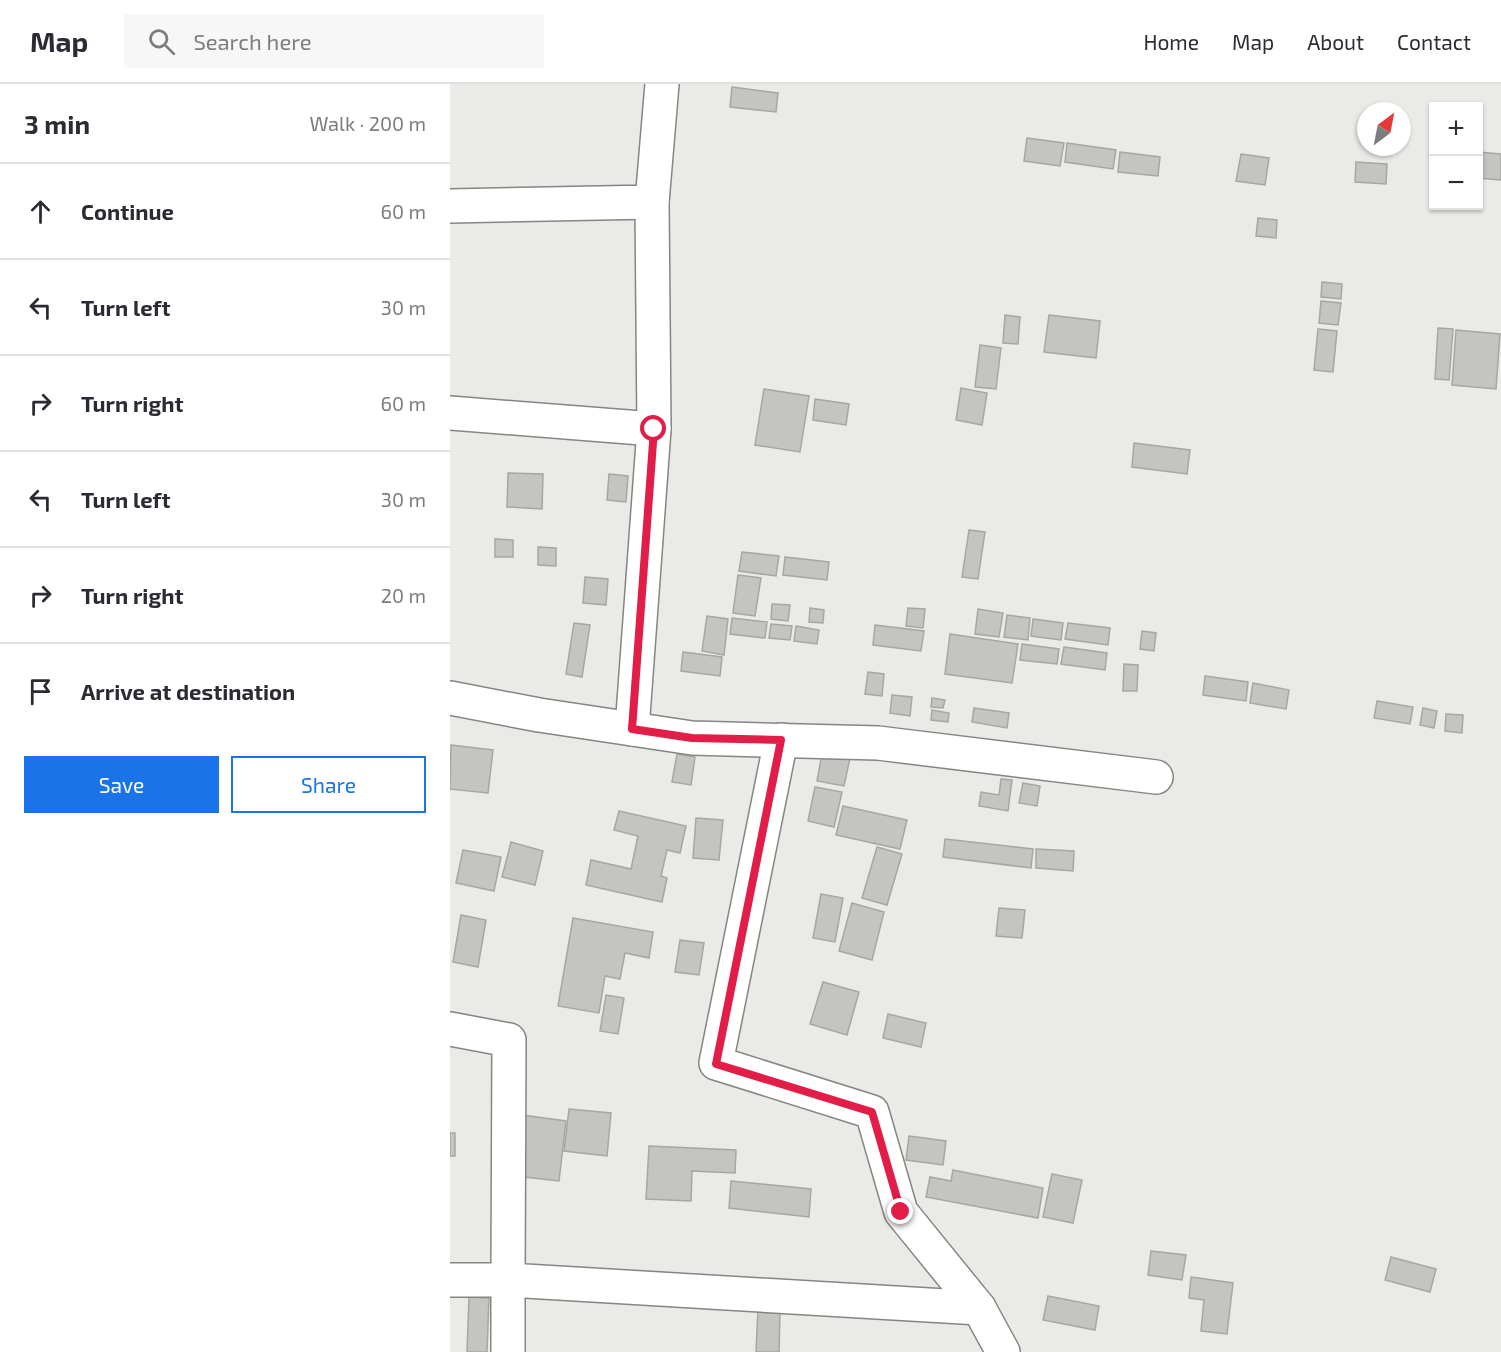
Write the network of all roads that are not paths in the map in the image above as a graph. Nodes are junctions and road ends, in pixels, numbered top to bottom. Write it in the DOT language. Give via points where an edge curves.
graph roads {
  1 [pos="662,84"];
  2 [pos="652,202"];
  3 [pos="450,206"];
  4 [pos="450,413"];
  5 [pos="654,429"];
  6 [pos="450,698"];
  7 [pos="632,729"];
  8 [pos="781,740"];
  9 [pos="1156,777"];
  10 [pos="450,1029"];
  11 [pos="450,1280"];
  12 [pos="508,1280"];
  13 [pos="979,1308"];
  14 [pos="508,1352"];
  15 [pos="1003,1352"];
  1 -- 2 [label="street"];
  2 -- 3 [label="street"];
  2 -- 5 [label="street"];
  4 -- 5 [label="street"];
  5 -- 7 [label="street"];
  6 -- 7 [label="street"];
  7 -- 8 [label="street" via="692,738"];
  8 -- 9 [label="street" via="878,743"];
  8 -- 13 [label="street" via="716,1064 872,1112 901,1212"];
  10 -- 12 [label="street" via="509,1040"];
  11 -- 12 [label="street"];
  12 -- 13 [label="street"];
  12 -- 14 [label="street"];
  13 -- 15 [label="street"];
}
